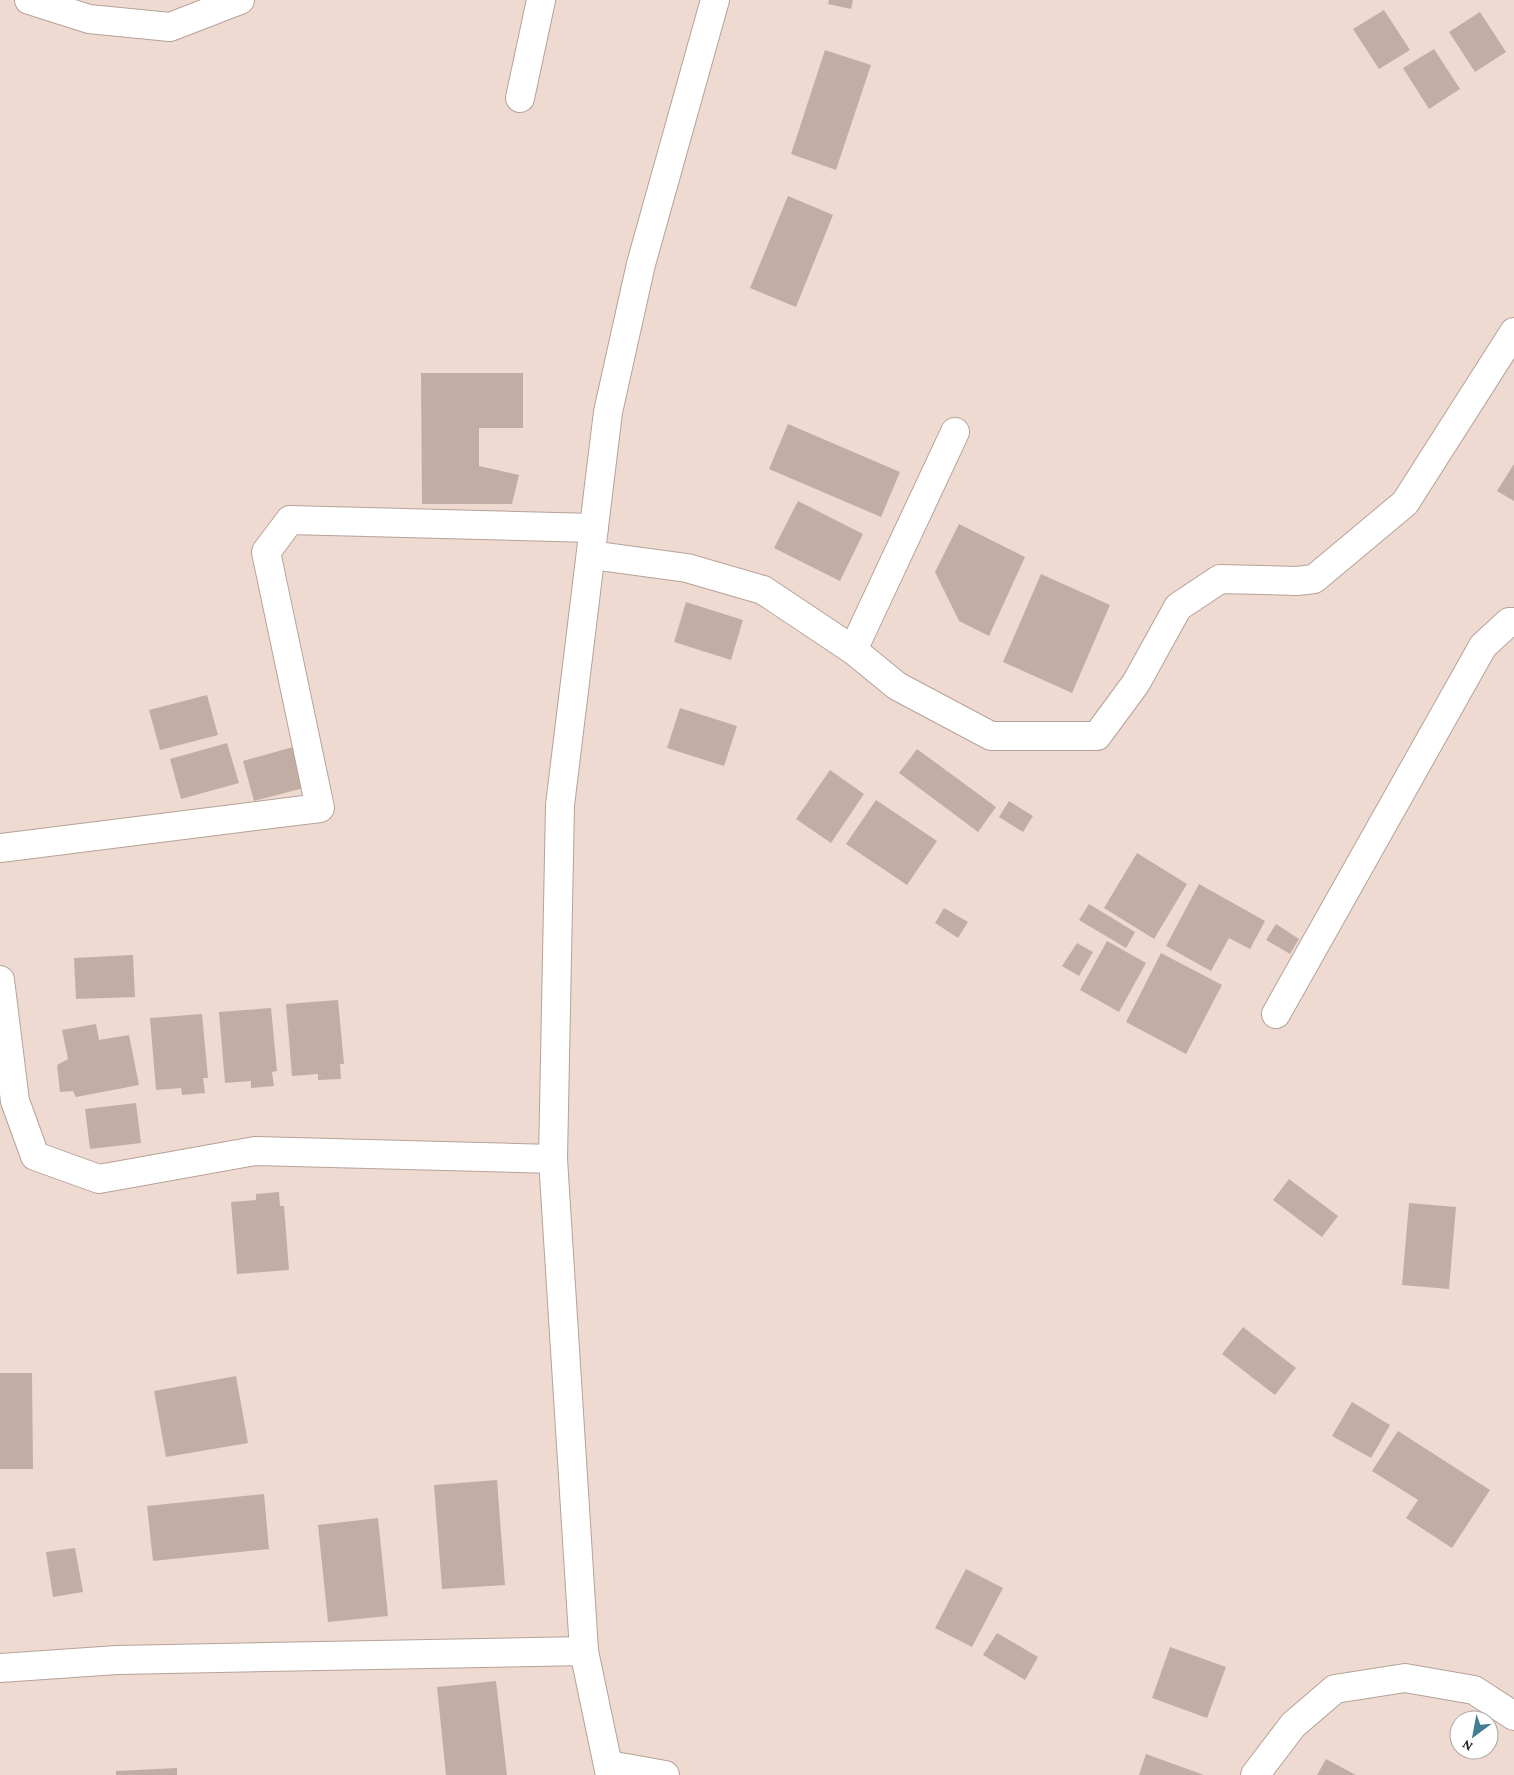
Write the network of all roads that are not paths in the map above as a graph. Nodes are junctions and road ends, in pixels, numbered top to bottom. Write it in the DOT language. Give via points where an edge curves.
graph roads {
  1 [pos="28,0"];
  2 [pos="240,0"];
  3 [pos="542,0"];
  4 [pos="715,0"];
  5 [pos="520,98"];
  6 [pos="1514,332"];
  7 [pos="955,432"];
  8 [pos="594,528"];
  9 [pos="591,555"];
  10 [pos="1514,622"];
  11 [pos="853,650"];
  12 [pos="0,848"];
  13 [pos="0,980"];
  14 [pos="1276,1014"];
  15 [pos="553,1159"];
  16 [pos="584,1651"];
  17 [pos="0,1668"];
  18 [pos="1514,1716"];
  19 [pos="610,1770"];
  20 [pos="665,1775"];
  21 [pos="1255,1775"];
  1 -- 2 [label="street" via="89,19 170,26"];
  3 -- 5 [label="street"];
  4 -- 8 [label="street" via="639,273 608,412"];
  6 -- 11 [label="street" via="1405,503 1314,579 1220,579 1178,607 1136,684 1097,736 991,736 897,686"];
  7 -- 11 [label="street"];
  8 -- 9 [label="street"];
  8 -- 12 [label="street" via="290,520 266,552 320,808"];
  9 -- 11 [label="street" via="687,568 763,590"];
  9 -- 15 [label="street" via="560,805"];
  10 -- 14 [label="street" via="1509,622 1484,646"];
  13 -- 15 [label="street" via="14,1101 35,1156 99,1179 255,1151"];
  15 -- 16 [label="street"];
  16 -- 17 [label="street" via="117,1660"];
  16 -- 19 [label="street"];
  18 -- 21 [label="street" via="1474,1690 1406,1678 1335,1689 1293,1725"];
  19 -- 20 [label="street"];
}
